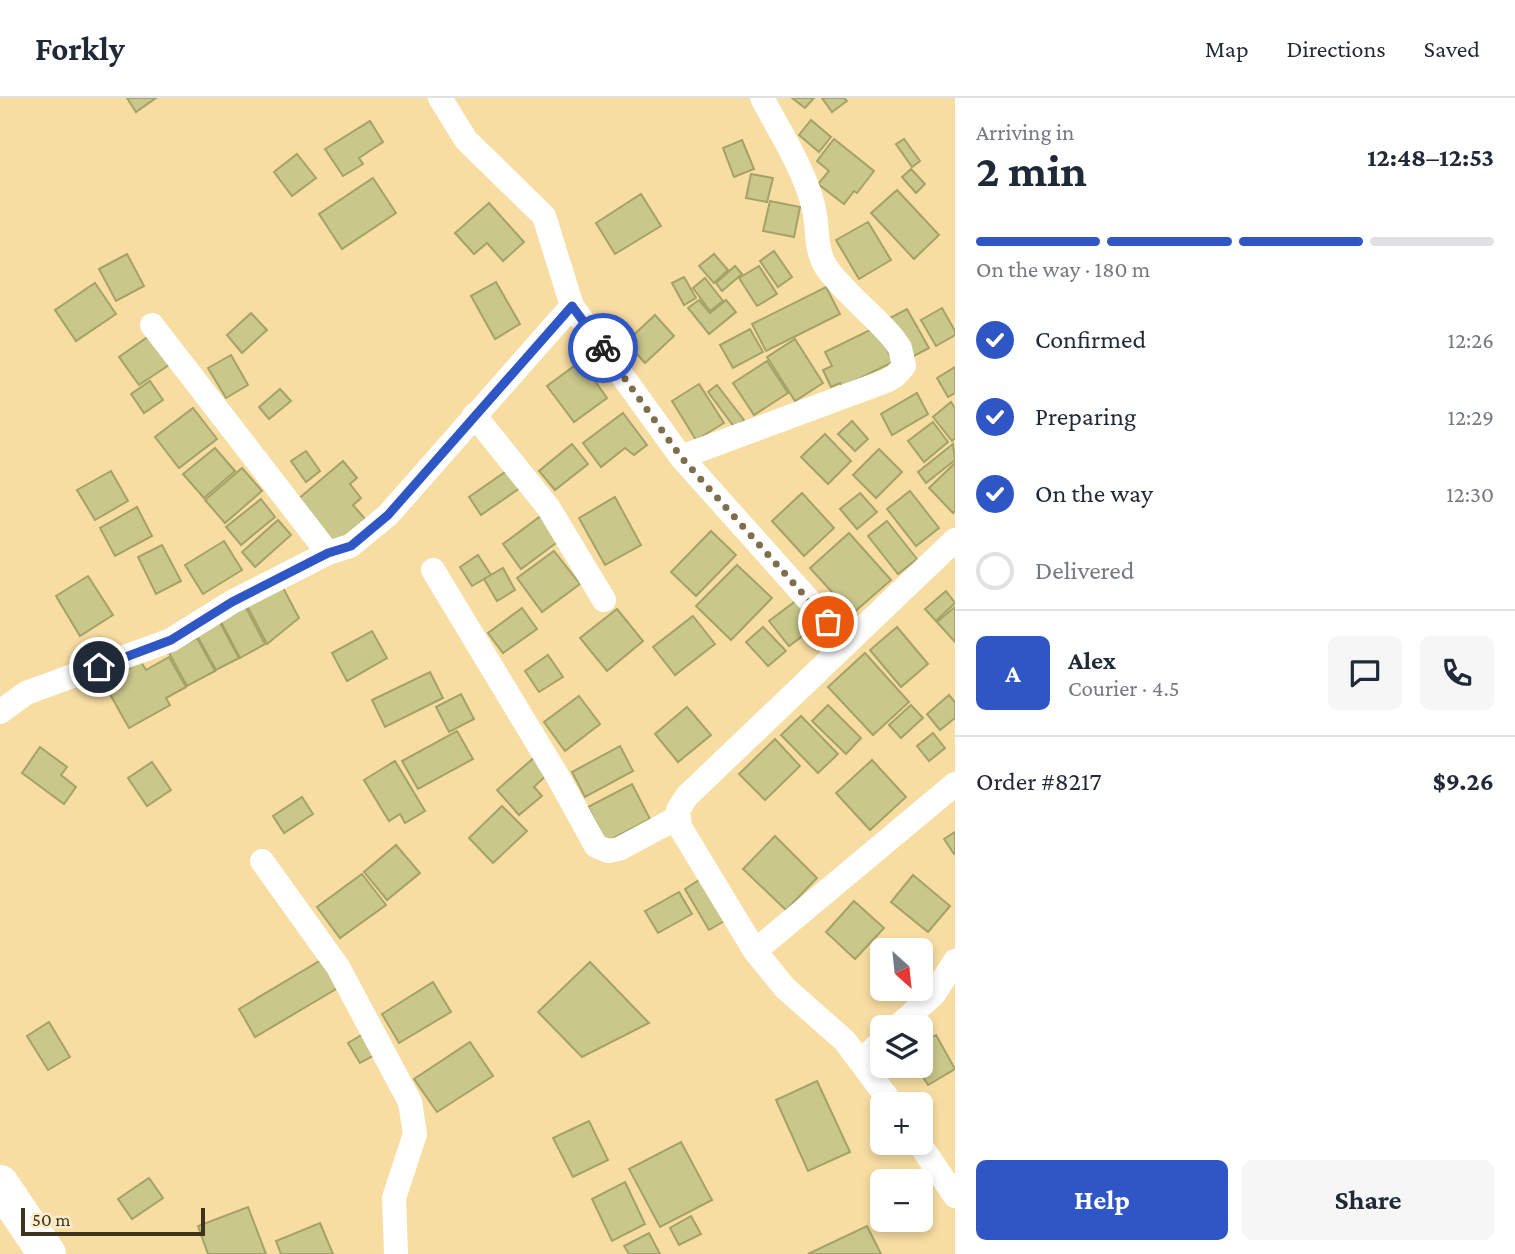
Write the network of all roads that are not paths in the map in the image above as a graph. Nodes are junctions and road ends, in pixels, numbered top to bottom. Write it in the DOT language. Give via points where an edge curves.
graph roads {
  1 [pos="440,98"];
  2 [pos="762,98"];
  3 [pos="572,306"];
  4 [pos="152,325"];
  5 [pos="474,415"];
  6 [pos="681,457"];
  7 [pos="955,540"];
  8 [pos="328,553"];
  9 [pos="433,570"];
  10 [pos="604,600"];
  11 [pos="847,643"];
  12 [pos="0,712"];
  13 [pos="955,784"];
  14 [pos="677,818"];
  15 [pos="262,861"];
  16 [pos="755,951"];
  17 [pos="955,961"];
  18 [pos="910,1015"];
  19 [pos="870,1052"];
  20 [pos="861,1061"];
  21 [pos="883,1092"];
  22 [pos="927,1155"];
  23 [pos="0,1184"];
  24 [pos="955,1196"];
  25 [pos="47,1254"];
  26 [pos="396,1254"];
  1 -- 3 [label="street" via="466,140 544,216"];
  2 -- 6 [label="street" via="807,188 825,265 893,338 904,366 886,381"];
  3 -- 5 [label="street"];
  3 -- 6 [label="street"];
  4 -- 8 [label="street"];
  5 -- 8 [label="street" via="388,515 351,546"];
  5 -- 10 [label="street" via="548,507"];
  6 -- 11 [label="street"];
  7 -- 11 [label="street"];
  8 -- 12 [label="street" via="232,602 171,640 26,693"];
  9 -- 14 [label="street" via="596,846 619,849"];
  11 -- 14 [label="street" via="687,796"];
  13 -- 16 [label="street"];
  14 -- 16 [label="street"];
  15 -- 26 [label="street" via="338,967 410,1102 415,1134 394,1198"];
  16 -- 20 [label="street" via="785,988"];
  17 -- 18 [label="street" via="934,994"];
  19 -- 20 [label="street"];
  20 -- 21 [label="street"];
  22 -- 24 [label="street"];
  23 -- 25 [label="main road"];
}
